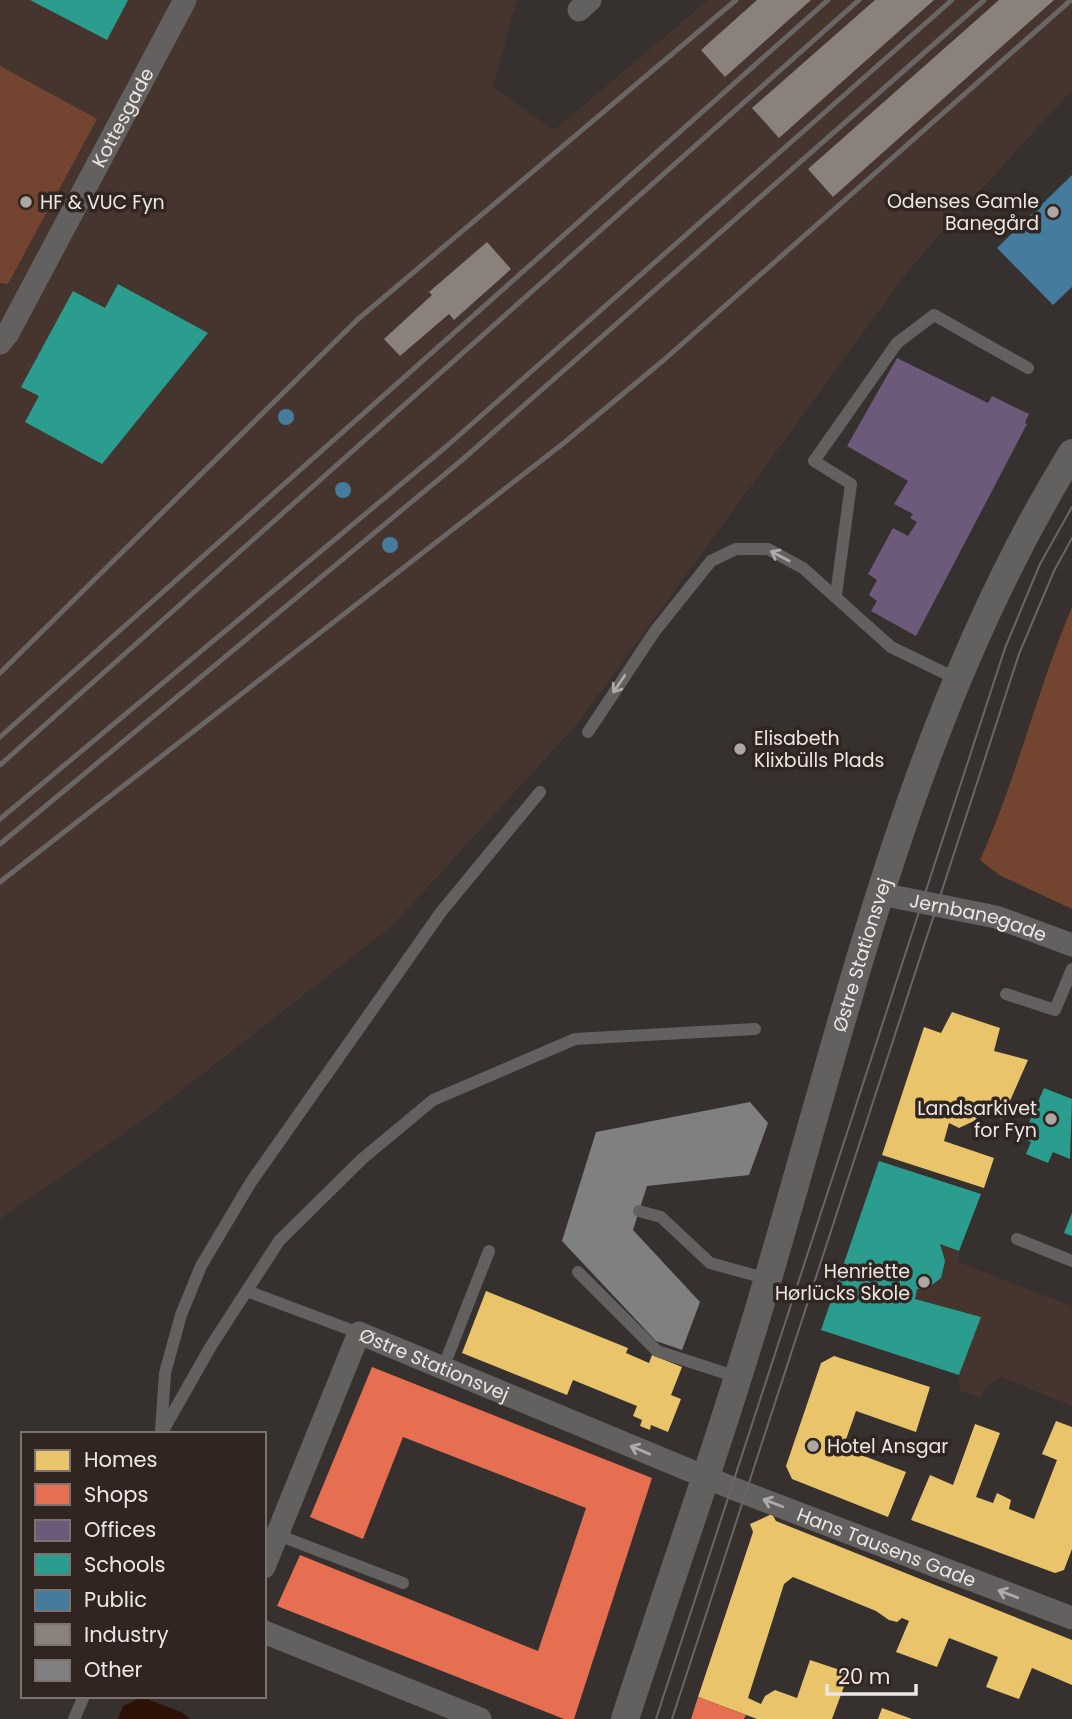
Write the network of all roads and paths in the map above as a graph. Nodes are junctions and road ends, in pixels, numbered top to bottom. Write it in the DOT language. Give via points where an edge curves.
graph roads {
  1 [pos="186,0"];
  2 [pos="0,343"];
  3 [pos="1028,368"];
  4 [pos="1072,453"];
  5 [pos="836,595"];
  6 [pos="959,680"];
  7 [pos="588,732"];
  8 [pos="540,792"];
  9 [pos="881,894"];
  10 [pos="1072,945"];
  11 [pos="1072,968"];
  12 [pos="1006,994"];
  13 [pos="755,1029"];
  14 [pos="639,1210"];
  15 [pos="1017,1239"];
  16 [pos="489,1251"];
  17 [pos="1072,1261"];
  18 [pos="578,1272"];
  19 [pos="768,1279"];
  20 [pos="247,1291"];
  21 [pos="359,1333"];
  22 [pos="443,1368"];
  23 [pos="737,1377"];
  24 [pos="161,1432"];
  25 [pos="162,1432"];
  26 [pos="704,1476"];
  27 [pos="278,1535"];
  28 [pos="266,1562"];
  29 [pos="403,1583"];
  30 [pos="1072,1618"];
  31 [pos="266,1633"];
  32 [pos="83,1698"];
  33 [pos="74,1719"];
  34 [pos="480,1719"];
  35 [pos="625,1719"];
  1 -- 2 [label="street, Kottesgade"];
  3 -- 5 [label="lane" via="934,315 897,343 814,461 851,484"];
  4 -- 6 [label="street, Østre Stationsvej" via="1004,578"];
  5 -- 6 [label="lane" via="891,647"];
  5 -- 7 [label="lane, one-way" via="803,568 768,549 736,549 711,561 655,631"];
  6 -- 9 [label="street, Østre Stationsvej" via="907,812"];
  8 -- 24 [label="lane" via="442,912 244,1194 201,1266 165,1373"];
  9 -- 10 [label="street, Jernbanegade" via="996,917"];
  9 -- 19 [label="street, Østre Stationsvej"];
  11 -- 12 [label="lane" via="1055,1010"];
  13 -- 20 [label="lane" via="575,1039 433,1100 362,1159 279,1241"];
  14 -- 19 [label="lane" via="661,1217 710,1263"];
  15 -- 17 [label="lane"];
  16 -- 22 [label="lane"];
  18 -- 23 [label="lane" via="657,1351"];
  19 -- 23 [label="street, Østre Stationsvej"];
  20 -- 21 [label="lane"];
  20 -- 25 [label="lane"];
  21 -- 22 [label="street, Østre Stationsvej"];
  21 -- 27 [label="street, Østre Stationsvej"];
  26 -- 22 [label="street, Østre Stationsvej, one-way"];
  23 -- 26 [label="street, Østre Stationsvej"];
  30 -- 26 [label="street, Hans Tausens Gade, one-way"];
  26 -- 35 [label="street, Østre Stationsvej"];
  27 -- 28 [label="street, Østre Stationsvej"];
  27 -- 29 [label="lane"];
  31 -- 34 [label="street"];
  32 -- 33 [label="lane"];
}
